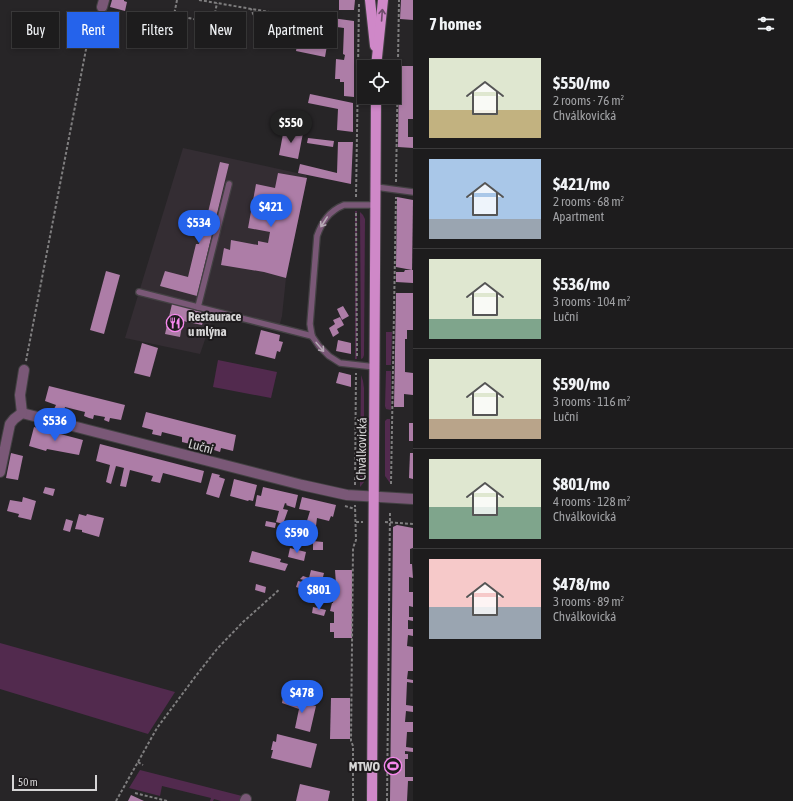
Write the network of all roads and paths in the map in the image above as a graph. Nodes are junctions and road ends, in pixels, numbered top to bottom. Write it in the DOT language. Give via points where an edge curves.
graph roads {
  1 [pos="177,0"];
  2 [pos="199,0"];
  3 [pos="359,0"];
  4 [pos="370,0"];
  5 [pos="383,0"];
  6 [pos="399,0"];
  7 [pos="217,3"];
  8 [pos="100,6"];
  9 [pos="251,9"];
  10 [pos="376,60"];
  11 [pos="376,60"];
  12 [pos="376,104"];
  13 [pos="229,184"];
  14 [pos="376,187"];
  15 [pos="396,189"];
  16 [pos="413,192"];
  17 [pos="356,198"];
  18 [pos="376,205"];
  19 [pos="356,212"];
  20 [pos="139,292"];
  21 [pos="198,307"];
  22 [pos="312,336"];
  23 [pos="356,359"];
  24 [pos="375,367"];
  25 [pos="24,370"];
  26 [pos="356,371"];
  27 [pos="22,414"];
  28 [pos="0,472"];
  29 [pos="391,484"];
  30 [pos="355,488"];
  31 [pos="374,497"];
  32 [pos="413,499"];
  33 [pos="355,502"];
  34 [pos="390,512"];
  35 [pos="356,522"];
  36 [pos="363,522"];
  37 [pos="385,522"];
  38 [pos="390,522"];
  39 [pos="413,524"];
  40 [pos="280,589"];
  41 [pos="138,762"];
  42 [pos="143,764"];
  43 [pos="135,792"];
  44 [pos="116,801"];
  45 [pos="167,801"];
  46 [pos="354,801"];
  47 [pos="372,801"];
  48 [pos="388,801"];
  1 -- 7 [label="path" via="174,16 213,23"];
  2 -- 7 [label="path"];
  3 -- 17 [label="path"];
  4 -- 10 [label="main road"];
  11 -- 5 [label="main road, one-way"];
  6 -- 15 [label="path"];
  7 -- 9 [label="path"];
  8 -- 25 [label="path"];
  9 -- 9 [label="path" via="293,16 289,38 261,32"];
  12 -- 14 [label="main road, Chválkovická"];
  13 -- 21 [label="lane"];
  14 -- 15 [label="lane"];
  14 -- 18 [label="main road, Chválkovická"];
  15 -- 16 [label="lane"];
  15 -- 29 [label="path"];
  18 -- 22 [label="lane, one-way" via="344,205 330,213 320,227 317,236 310,324"];
  18 -- 24 [label="main road, Chválkovická"];
  19 -- 23 [label="path"];
  20 -- 21 [label="lane"];
  21 -- 22 [label="lane"];
  22 -- 24 [label="lane, one-way" via="329,356 340,363"];
  24 -- 31 [label="main road, Chválkovická"];
  25 -- 27 [label="street" via="20,395"];
  26 -- 30 [label="path"];
  27 -- 28 [label="street" via="10,424"];
  27 -- 31 [label="street, Luční" via="302,485 342,494"];
  31 -- 32 [label="street, Luční"];
  31 -- 47 [label="main road, Chválkovická"];
  33 -- 35 [label="path"];
  34 -- 38 [label="path"];
  35 -- 36 [label="path"];
  35 -- 46 [label="path" via="356,540 353,548 351,741 354,746"];
  37 -- 38 [label="path"];
  38 -- 39 [label="path"];
  38 -- 48 [label="path"];
  40 -- 41 [label="path" via="217,649 157,728"];
  41 -- 42 [label="path"];
  41 -- 44 [label="path"];
  43 -- 45 [label="path"];
}
